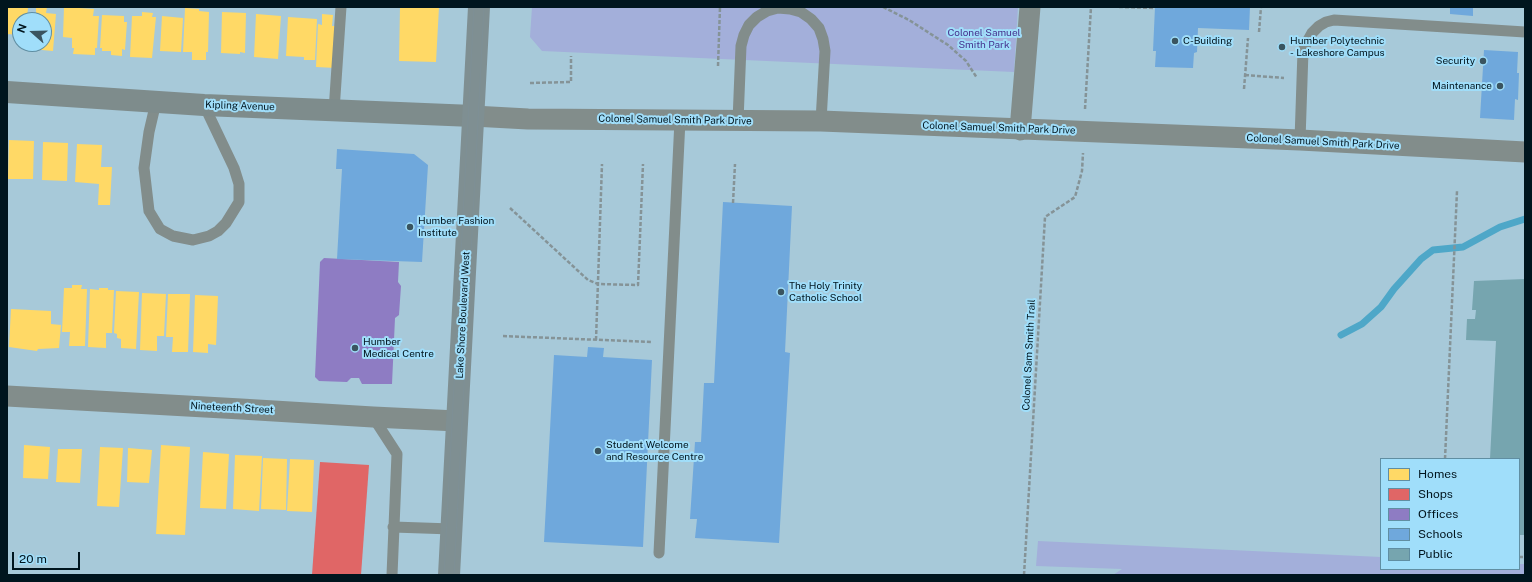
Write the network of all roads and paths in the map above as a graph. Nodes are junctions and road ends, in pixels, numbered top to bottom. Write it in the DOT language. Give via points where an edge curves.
graph roads {
  1 [pos="342,7"];
  2 [pos="479,7"];
  3 [pos="720,7"];
  4 [pos="884,7"];
  5 [pos="1030,7"];
  6 [pos="1091,7"];
  7 [pos="1119,7"];
  8 [pos="1261,7"];
  9 [pos="1155,8"];
  10 [pos="1259,32"];
  11 [pos="1525,32"];
  12 [pos="1248,38"];
  13 [pos="571,56"];
  14 [pos="718,66"];
  15 [pos="1245,75"];
  16 [pos="977,78"];
  17 [pos="1284,78"];
  18 [pos="530,83"];
  19 [pos="1244,89"];
  20 [pos="7,92"];
  21 [pos="156,102"];
  22 [pos="204,105"];
  23 [pos="334,111"];
  24 [pos="1085,114"];
  25 [pos="473,116"];
  26 [pos="680,120"];
  27 [pos="738,121"];
  28 [pos="821,121"];
  29 [pos="1020,130"];
  30 [pos="1300,140"];
  31 [pos="1083,152"];
  32 [pos="1525,152"];
  33 [pos="602,164"];
  34 [pos="643,164"];
  35 [pos="735,164"];
  36 [pos="1457,191"];
  37 [pos="732,203"];
  38 [pos="510,208"];
  39 [pos="598,284"];
  40 [pos="503,336"];
  41 [pos="596,340"];
  42 [pos="654,342"];
  43 [pos="7,396"];
  44 [pos="372,417"];
  45 [pos="457,420"];
  46 [pos="1445,458"];
  47 [pos="393,527"];
  48 [pos="452,529"];
  49 [pos="659,553"];
  50 [pos="392,575"];
  51 [pos="449,575"];
  52 [pos="1024,575"];
  1 -- 23 [label="lane"];
  2 -- 25 [label="main road, Lake Shore Boulevard West"];
  3 -- 14 [label="path"];
  4 -- 16 [label="path" via="948,45 966,61"];
  5 -- 29 [label="street"];
  6 -- 24 [label="path"];
  7 -- 9 [label="path"];
  8 -- 10 [label="path"];
  11 -- 30 [label="lane" via="1334,20 1326,22 1312,33 1303,51"];
  12 -- 15 [label="path"];
  13 -- 18 [label="path" via="571,82"];
  15 -- 17 [label="path"];
  15 -- 19 [label="path"];
  20 -- 21 [label="main road, Kipling Avenue"];
  21 -- 22 [label="main road, Kipling Avenue"];
  21 -- 22 [label="lane" via="144,168 149,211 160,229 173,236 193,240 218,231 239,202 239,184 234,168"];
  22 -- 23 [label="main road, Kipling Avenue"];
  23 -- 25 [label="main road, Kipling Avenue"];
  25 -- 26 [label="street, Colonel Samuel Smith Park Drive"];
  25 -- 45 [label="main road, Lake Shore Boulevard West"];
  26 -- 27 [label="street, Colonel Samuel Smith Park Drive"];
  26 -- 49 [label="lane"];
  27 -- 28 [label="street, Colonel Samuel Smith Park Drive"];
  27 -- 28 [label="lane" via="741,46 744,35 757,17 778,8 801,12 819,28 824,39"];
  28 -- 29 [label="street, Colonel Samuel Smith Park Drive"];
  29 -- 30 [label="street, Colonel Samuel Smith Park Drive"];
  30 -- 32 [label="street, Colonel Samuel Smith Park Drive"];
  31 -- 52 [label="path, Colonel Sam Smith Trail" via="1082,172 1075,197 1045,217"];
  33 -- 39 [label="path"];
  34 -- 39 [label="path" via="638,285"];
  35 -- 37 [label="path"];
  36 -- 46 [label="path"];
  38 -- 39 [label="path" via="588,280"];
  39 -- 41 [label="path"];
  40 -- 41 [label="path"];
  41 -- 42 [label="path"];
  43 -- 44 [label="street, Nineteenth Street"];
  44 -- 45 [label="street, Nineteenth Street"];
  44 -- 47 [label="lane" via="397,454"];
  45 -- 48 [label="main road, Lake Shore Boulevard West"];
  47 -- 48 [label="lane"];
  47 -- 50 [label="lane"];
  48 -- 51 [label="main road, Lake Shore Boulevard West"];
}
